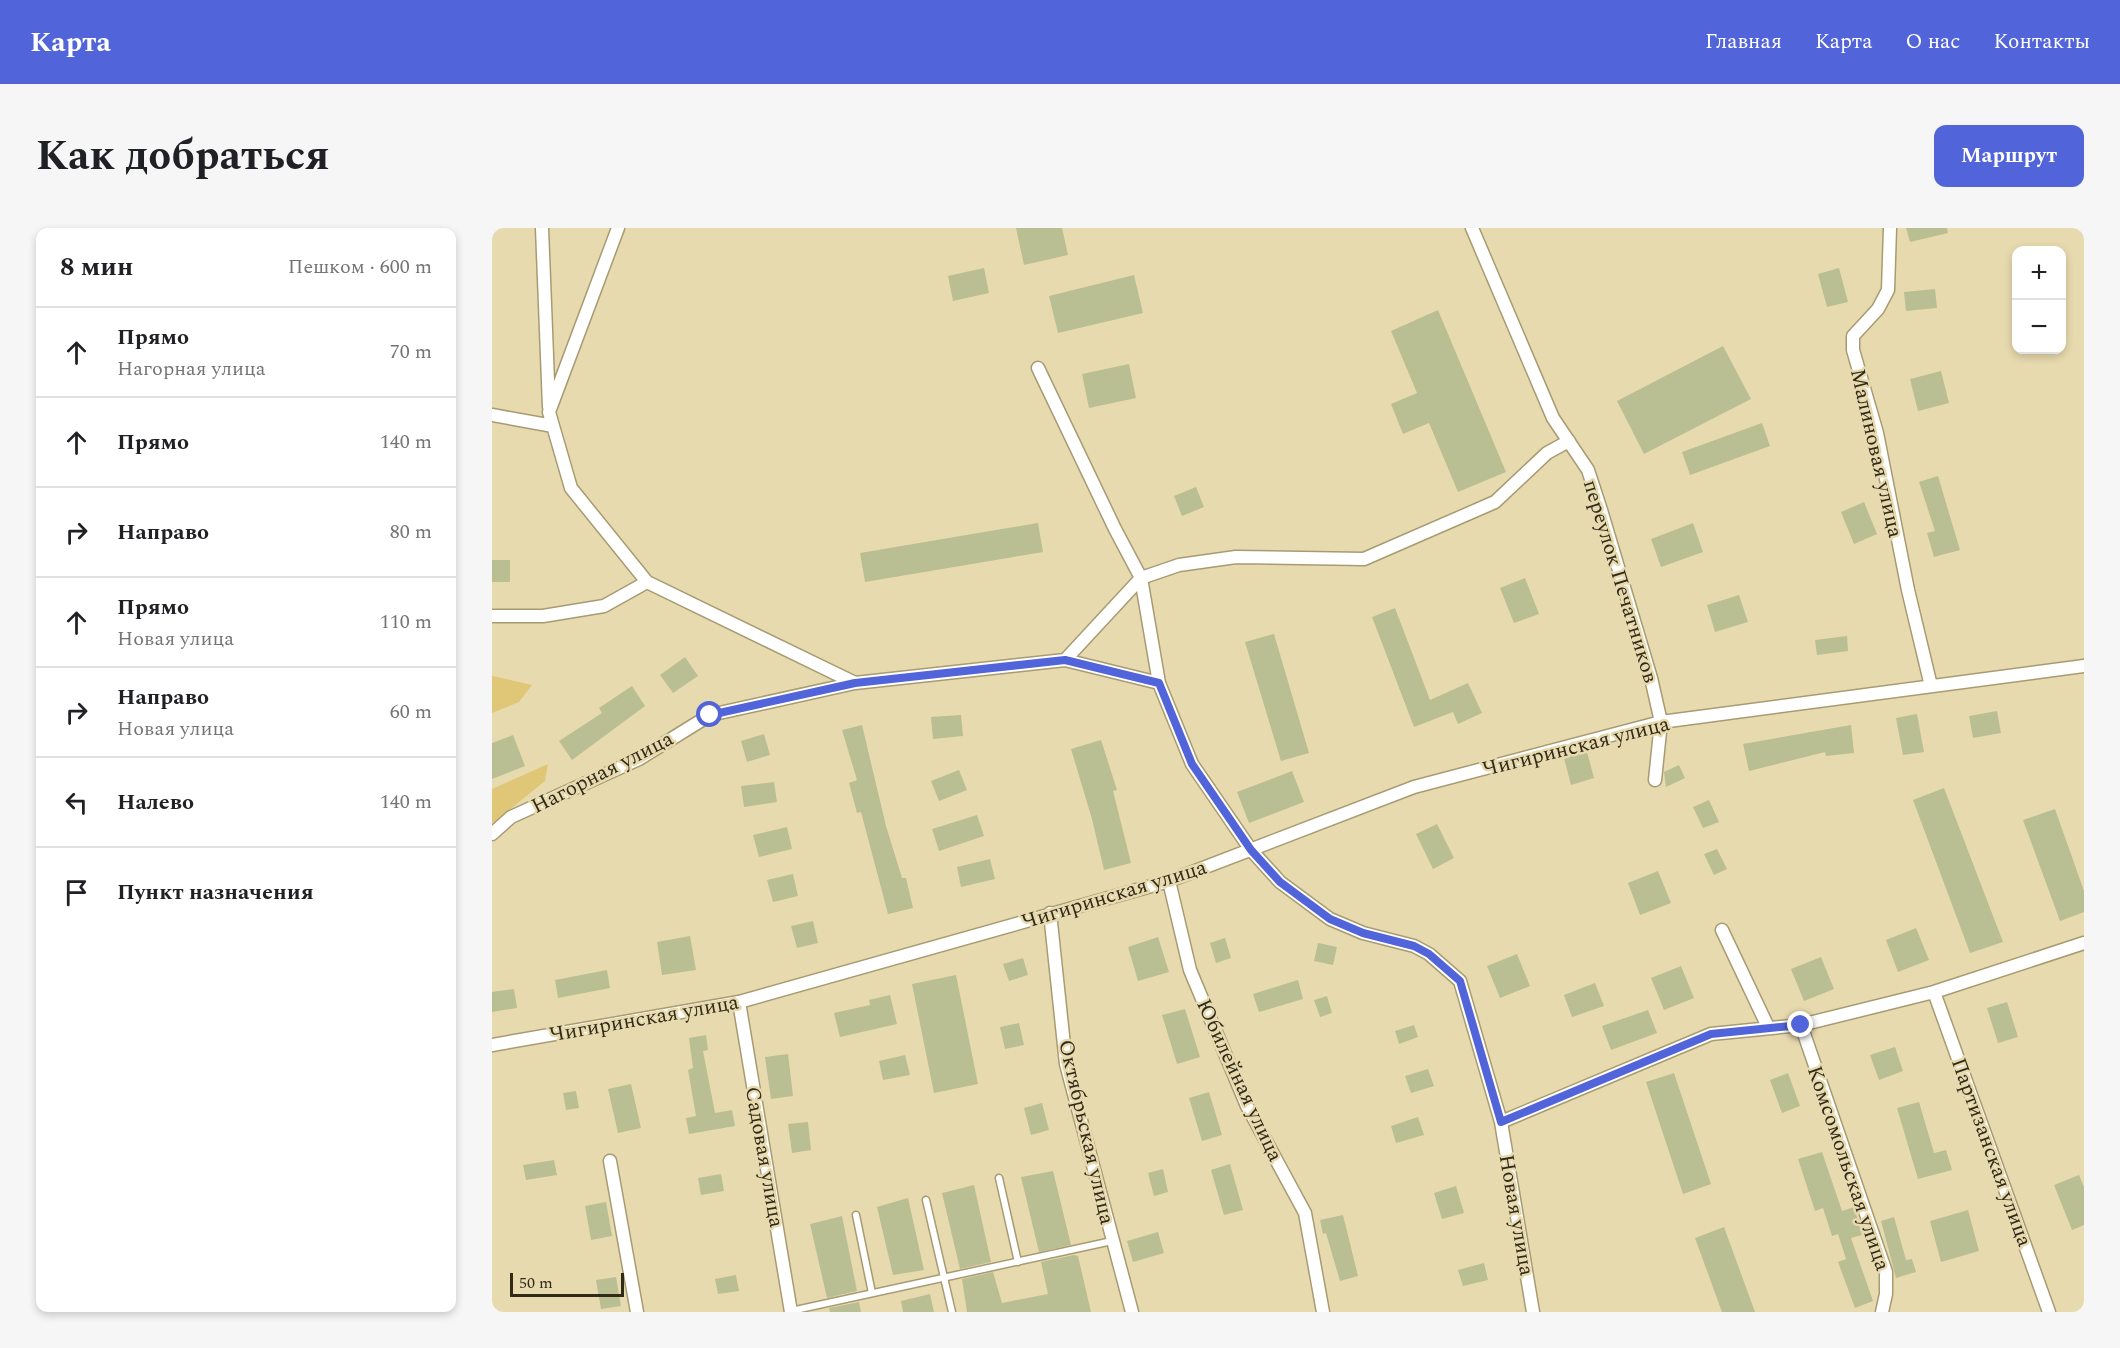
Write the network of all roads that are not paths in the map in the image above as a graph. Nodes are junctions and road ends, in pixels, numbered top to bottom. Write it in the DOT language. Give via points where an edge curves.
graph roads {
  1 [pos="542,228"];
  2 [pos="618,228"];
  3 [pos="1472,228"];
  4 [pos="1890,228"];
  5 [pos="1038,368"];
  6 [pos="549,412"];
  7 [pos="492,415"];
  8 [pos="553,426"];
  9 [pos="1569,441"];
  10 [pos="1141,578"];
  11 [pos="647,582"];
  12 [pos="492,616"];
  13 [pos="1065,660"];
  14 [pos="2084,666"];
  15 [pos="855,683"];
  16 [pos="1159,683"];
  17 [pos="1931,686"];
  18 [pos="1660,722"];
  19 [pos="1655,780"];
  20 [pos="492,834"];
  21 [pos="1251,850"];
  22 [pos="1169,881"];
  23 [pos="1050,913"];
  24 [pos="1722,930"];
  25 [pos="2084,943"];
  26 [pos="1934,992"];
  27 [pos="739,1002"];
  28 [pos="1801,1025"];
  29 [pos="1768,1027"];
  30 [pos="492,1045"];
  31 [pos="1501,1122"];
  32 [pos="610,1161"];
  33 [pos="999,1178"];
  34 [pos="926,1200"];
  35 [pos="856,1215"];
  36 [pos="1113,1241"];
  37 [pos="1018,1262"];
  38 [pos="944,1277"];
  39 [pos="872,1293"];
  40 [pos="791,1311"];
  41 [pos="637,1312"];
  42 [pos="952,1312"];
  43 [pos="1132,1312"];
  44 [pos="1323,1312"];
  45 [pos="1533,1312"];
  46 [pos="1881,1312"];
  47 [pos="2049,1312"];
  1 -- 6 [label="street"];
  2 -- 6 [label="street"];
  3 -- 9 [label="street, переулок Печатников" via="1553,418"];
  4 -- 17 [label="street, Малиновая улица" via="1888,290 1878,309 1853,336 1853,350 1878,433"];
  5 -- 10 [label="street, Новая улица"];
  6 -- 8 [label="street"];
  7 -- 8 [label="street"];
  8 -- 11 [label="street" via="571,488"];
  9 -- 10 [label="street" via="1547,453 1495,502 1364,559 1236,557 1179,565"];
  9 -- 18 [label="street, переулок Печатников" via="1588,470 1602,510"];
  10 -- 13 [label="street"];
  10 -- 16 [label="street, Новая улица"];
  11 -- 12 [label="street" via="604,606 543,616"];
  11 -- 15 [label="street"];
  13 -- 15 [label="street, Нагорная улица"];
  13 -- 16 [label="street, Нагорная улица"];
  14 -- 17 [label="street, Чигиринская улица"];
  15 -- 20 [label="street, Нагорная улица" via="710,715 639,759 511,817"];
  16 -- 21 [label="street, Новая улица" via="1192,764"];
  17 -- 18 [label="street, Чигиринская улица"];
  18 -- 19 [label="street, переулок Печатников"];
  18 -- 21 [label="street, Чигиринская улица" via="1414,787"];
  21 -- 22 [label="street, Чигиринская улица"];
  21 -- 31 [label="street, Новая улица" via="1280,882 1330,919 1363,933 1414,946 1460,981"];
  22 -- 23 [label="street, Чигиринская улица"];
  22 -- 44 [label="street, Юбилейная улица" via="1190,970 1247,1106 1305,1213"];
  23 -- 27 [label="street, Чигиринская улица"];
  23 -- 36 [label="street, Октябрьская улица" via="1066,1064"];
  24 -- 29 [label="street"];
  25 -- 26 [label="street"];
  26 -- 28 [label="street"];
  26 -- 47 [label="street, Партизанская улица"];
  27 -- 30 [label="street, Чигиринская улица"];
  27 -- 40 [label="street, Садовая улица"];
  28 -- 29 [label="street"];
  28 -- 46 [label="street, Комсомольская улица" via="1886,1272"];
  29 -- 31 [label="street" via="1711,1034"];
  31 -- 45 [label="street, Новая улица"];
  32 -- 41 [label="street"];
  33 -- 37 [label="lane"];
  34 -- 38 [label="lane"];
  35 -- 39 [label="lane"];
  36 -- 37 [label="lane"];
  36 -- 43 [label="street, Октябрьская улица"];
  37 -- 38 [label="lane"];
  38 -- 39 [label="lane"];
  38 -- 42 [label="lane"];
  39 -- 40 [label="lane"];
}
